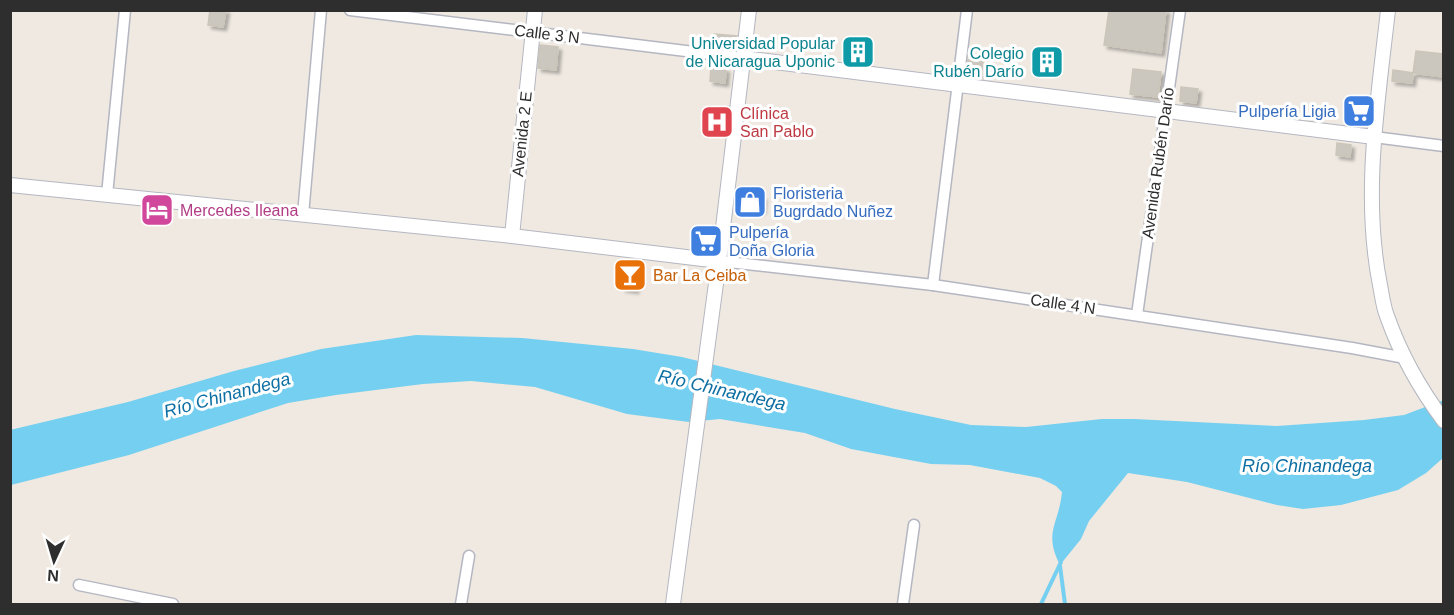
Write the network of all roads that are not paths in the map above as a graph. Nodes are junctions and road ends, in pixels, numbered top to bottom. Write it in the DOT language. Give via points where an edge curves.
graph roads {
  1 [pos="125,10"];
  2 [pos="321,10"];
  3 [pos="350,10"];
  4 [pos="535,10"];
  5 [pos="749,10"];
  6 [pos="967,10"];
  7 [pos="1180,10"];
  8 [pos="1388,10"];
  9 [pos="533,32"];
  10 [pos="743,58"];
  11 [pos="958,86"];
  12 [pos="1166,110"];
  13 [pos="1374,137"];
  14 [pos="1443,146"];
  15 [pos="10,185"];
  16 [pos="107,195"];
  17 [pos="303,215"];
  18 [pos="512,236"];
  19 [pos="719,261"];
  20 [pos="933,285"];
  21 [pos="1137,315"];
  22 [pos="1405,358"];
  23 [pos="1443,421"];
  24 [pos="915,525"];
  25 [pos="469,556"];
  26 [pos="79,585"];
  27 [pos="173,604"];
  28 [pos="461,604"];
  29 [pos="673,604"];
  30 [pos="903,604"];
  1 -- 16 [label="street"];
  2 -- 17 [label="street"];
  3 -- 9 [label="street, Calle 3 N"];
  4 -- 9 [label="street, Avenida 2 E"];
  5 -- 10 [label="street"];
  6 -- 11 [label="street"];
  7 -- 12 [label="street, Avenida Rubén Darío"];
  8 -- 13 [label="street"];
  9 -- 10 [label="street, Calle 3 N"];
  9 -- 18 [label="street, Avenida 2 E"];
  10 -- 11 [label="street"];
  10 -- 19 [label="street"];
  11 -- 12 [label="street"];
  11 -- 20 [label="street"];
  12 -- 13 [label="street"];
  12 -- 21 [label="street, Avenida Rubén Darío"];
  13 -- 14 [label="street"];
  13 -- 22 [label="street" via="1374,258 1386,315"];
  15 -- 16 [label="street"];
  16 -- 17 [label="street"];
  17 -- 18 [label="street"];
  18 -- 19 [label="street"];
  19 -- 20 [label="street, Calle 4 N"];
  19 -- 29 [label="street"];
  20 -- 21 [label="street, Calle 4 N"];
  21 -- 22 [label="street, Calle 4 N"];
  22 -- 23 [label="street"];
  24 -- 30 [label="street"];
  25 -- 28 [label="street"];
  26 -- 27 [label="street"];
}
